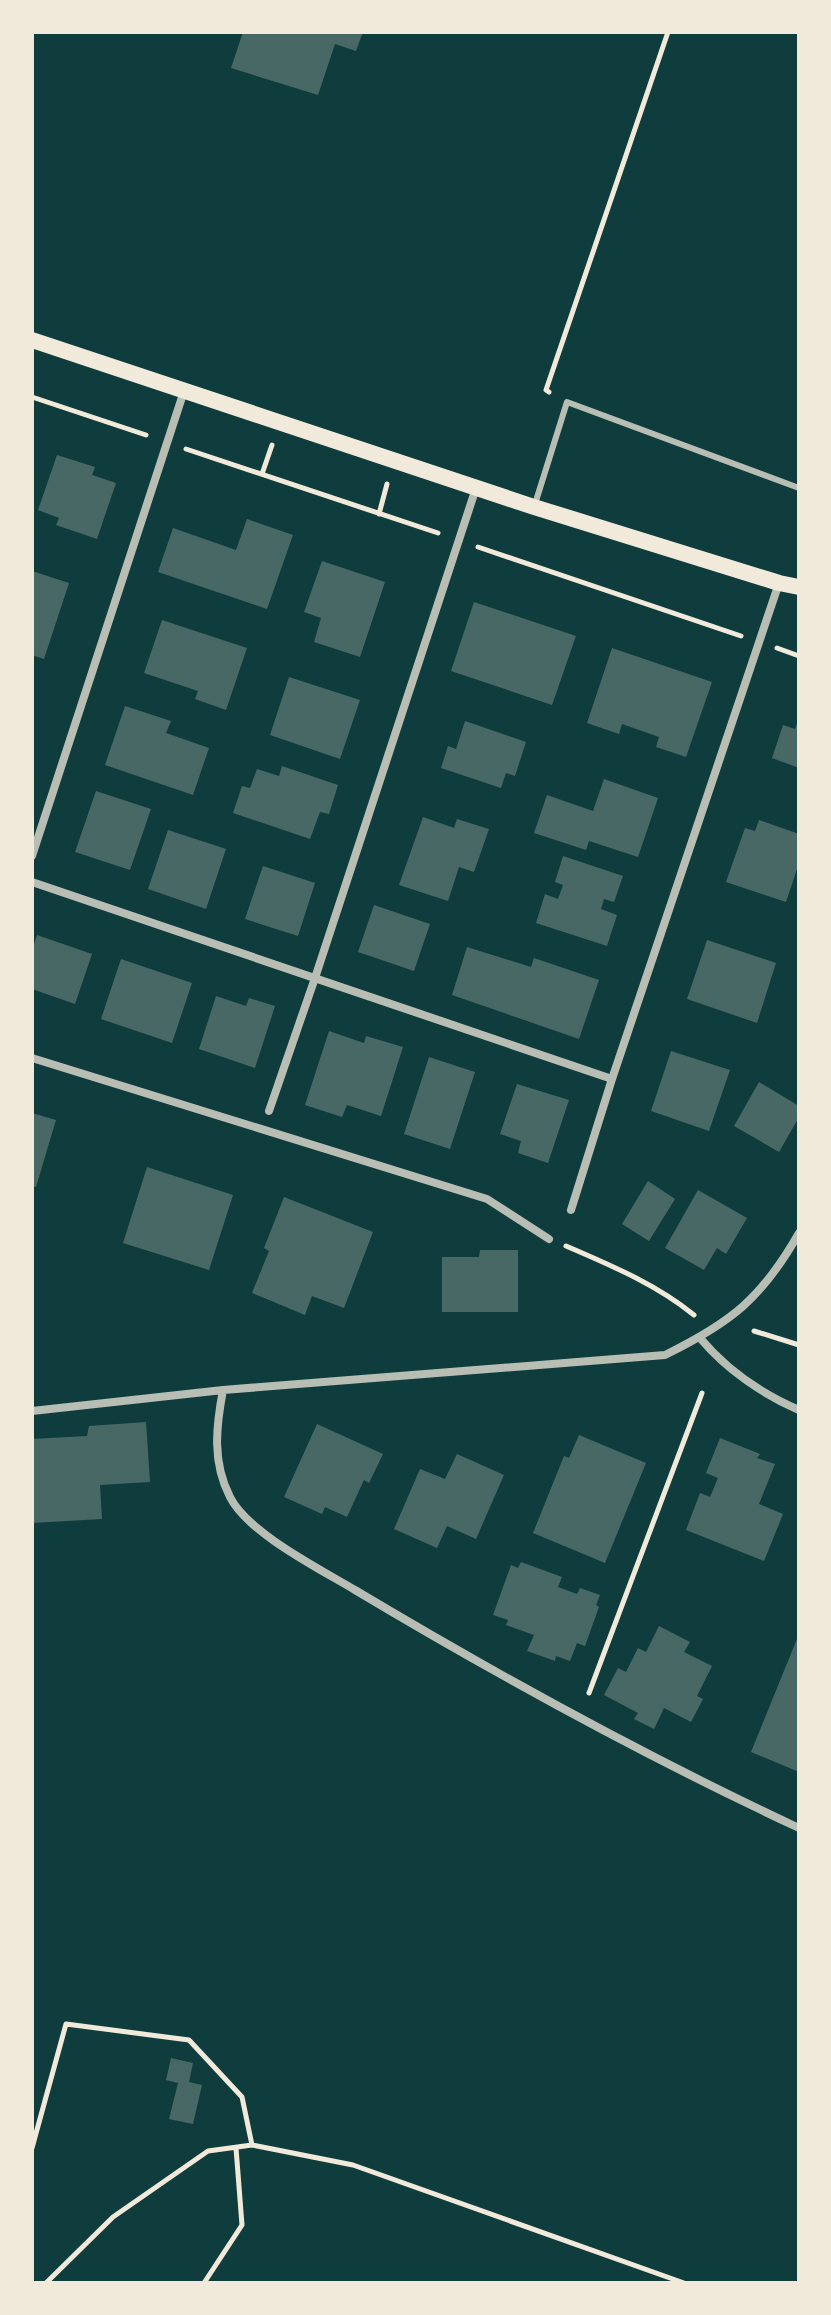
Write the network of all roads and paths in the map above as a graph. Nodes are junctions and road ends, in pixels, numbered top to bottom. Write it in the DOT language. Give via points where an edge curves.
graph roads {
  1 [pos="668,32"];
  2 [pos="32,340"];
  3 [pos="184,391"];
  4 [pos="32,397"];
  5 [pos="567,402"];
  6 [pos="144,434"];
  7 [pos="182,447"];
  8 [pos="476,488"];
  9 [pos="799,488"];
  10 [pos="534,507"];
  11 [pos="427,530"];
  12 [pos="480,548"];
  13 [pos="779,583"];
  14 [pos="799,587"];
  15 [pos="760,643"];
  16 [pos="799,656"];
  17 [pos="32,856"];
  18 [pos="32,882"];
  19 [pos="315,978"];
  20 [pos="32,1058"];
  21 [pos="612,1079"];
  22 [pos="269,1111"];
  23 [pos="571,1210"];
  24 [pos="799,1233"];
  25 [pos="549,1239"];
  26 [pos="713,1331"];
  27 [pos="754,1331"];
  28 [pos="700,1338"];
  29 [pos="799,1345"];
  30 [pos="223,1390"];
  31 [pos="702,1393"];
  32 [pos="799,1410"];
  33 [pos="32,1411"];
  34 [pos="589,1693"];
  35 [pos="799,1828"];
  36 [pos="252,2145"];
  37 [pos="236,2147"];
  38 [pos="32,2148"];
  39 [pos="46,2283"];
  40 [pos="204,2283"];
  41 [pos="684,2283"];
  1 -- 5 [label="path" via="546,390"];
  2 -- 3 [label="main road"];
  3 -- 8 [label="main road"];
  3 -- 17 [label="street"];
  4 -- 6 [label="path"];
  5 -- 9 [label="lane"];
  5 -- 10 [label="lane"];
  7 -- 11 [label="path"];
  8 -- 10 [label="main road"];
  8 -- 19 [label="street"];
  10 -- 13 [label="main road"];
  12 -- 15 [label="path"];
  13 -- 14 [label="main road"];
  13 -- 15 [label="street"];
  15 -- 16 [label="path"];
  15 -- 21 [label="street"];
  18 -- 19 [label="street"];
  19 -- 21 [label="street"];
  19 -- 22 [label="street"];
  20 -- 25 [label="street" via="487,1199"];
  21 -- 23 [label="street"];
  24 -- 26 [label="street" via="760,1291"];
  25 -- 26 [label="path" via="677,1301"];
  26 -- 28 [label="street"];
  27 -- 29 [label="path"];
  28 -- 30 [label="street" via="665,1355"];
  28 -- 32 [label="street" via="718,1359"];
  30 -- 33 [label="street"];
  30 -- 35 [label="street" via="216,1425 219,1466 230,1498 256,1528 420,1629 681,1772"];
  31 -- 34 [label="path"];
  36 -- 37 [label="path"];
  36 -- 38 [label="path" via="242,2097 189,2040 66,2024"];
  36 -- 41 [label="path" via="353,2165"];
  37 -- 39 [label="path" via="208,2151 113,2217"];
  37 -- 40 [label="path" via="242,2225"];
}
